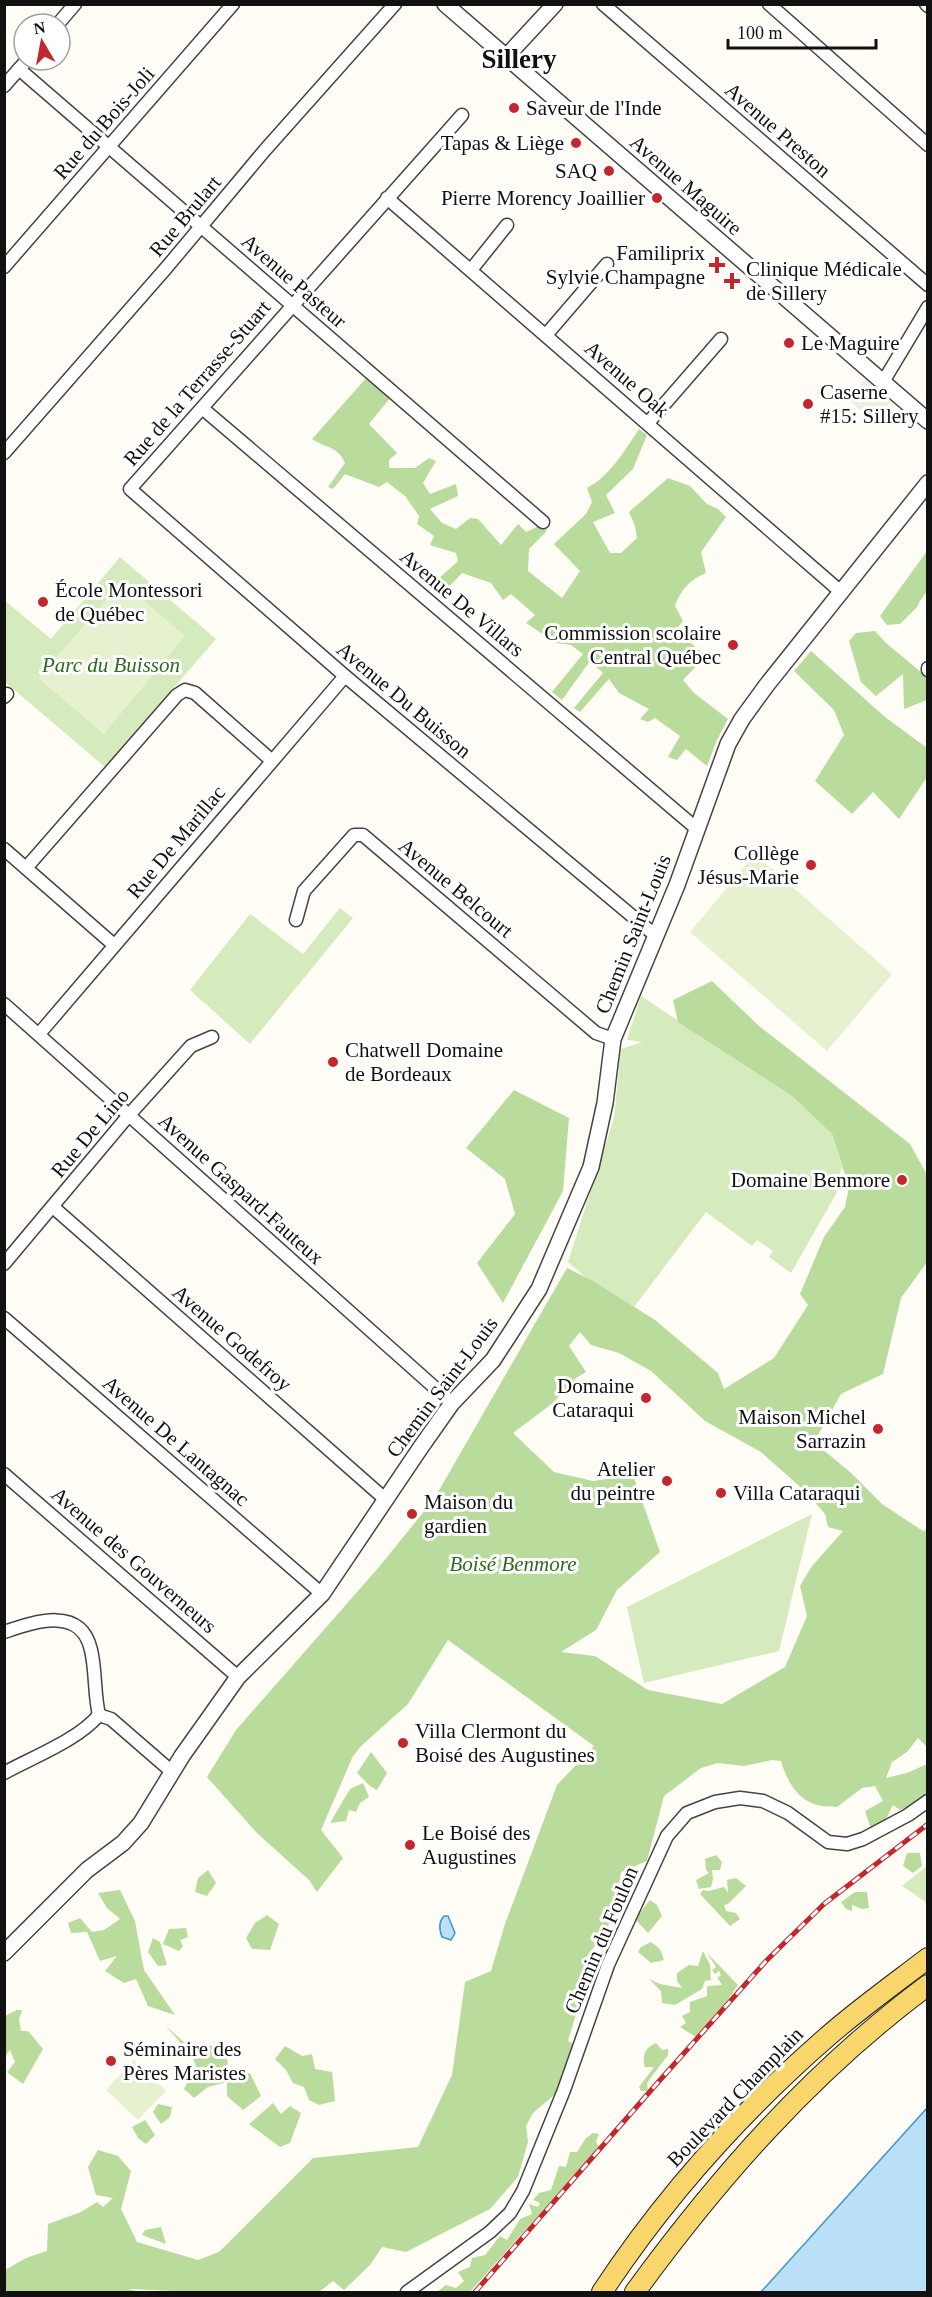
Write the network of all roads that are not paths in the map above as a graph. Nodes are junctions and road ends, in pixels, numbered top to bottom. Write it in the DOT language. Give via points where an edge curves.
graph roads {
  1 [pos="233,4"];
  2 [pos="395,4"];
  3 [pos="445,4"];
  4 [pos="555,4"];
  5 [pos="603,4"];
  6 [pos="769,4"];
  7 [pos="506,57"];
  8 [pos="17,72"];
  9 [pos="30,72"];
  10 [pos="4,86"];
  11 [pos="462,115"];
  12 [pos="927,145"];
  13 [pos="109,147"];
  14 [pos="387,198"];
  15 [pos="507,225"];
  16 [pos="201,228"];
  17 [pos="607,264"];
  18 [pos="4,267"];
  19 [pos="471,270"];
  20 [pos="927,285"];
  21 [pos="292,305"];
  22 [pos="927,307"];
  23 [pos="546,335"];
  24 [pos="722,339"];
  25 [pos="883,382"];
  26 [pos="202,408"];
  27 [pos="927,421"];
  28 [pos="648,423"];
  29 [pos="4,453"];
  30 [pos="927,483"];
  31 [pos="130,489"];
  32 [pos="543,522"];
  33 [pos="841,592"];
  34 [pos="345,676"];
  35 [pos="271,759"];
  36 [pos="697,829"];
  37 [pos="4,849"];
  38 [pos="26,868"];
  39 [pos="296,920"];
  40 [pos="656,936"];
  41 [pos="114,945"];
  42 [pos="4,1004"];
  43 [pos="39,1034"];
  44 [pos="212,1037"];
  45 [pos="613,1039"];
  46 [pos="129,1115"];
  47 [pos="53,1207"];
  48 [pos="4,1264"];
  49 [pos="4,1318"];
  50 [pos="452,1403"];
  51 [pos="4,1474"];
  52 [pos="386,1499"];
  53 [pos="322,1594"];
  54 [pos="4,1632"];
  55 [pos="238,1677"];
  56 [pos="99,1715"];
  57 [pos="171,1771"];
  58 [pos="4,1773"];
  59 [pos="927,1801"];
  60 [pos="4,1953"];
  61 [pos="927,1958"];
  62 [pos="927,1985"];
  63 [pos="407,2292"];
  64 [pos="602,2292"];
  65 [pos="635,2292"];
  1 -- 13 [label="street, Rue du Bois-Joli"];
  2 -- 16 [label="street, Rue Brulart"];
  3 -- 7 [label="street, Avenue Maguire"];
  4 -- 7 [label="street"];
  5 -- 20 [label="street, Avenue Preston"];
  6 -- 12 [label="street"];
  7 -- 25 [label="street, Avenue Maguire"];
  8 -- 10 [label="street"];
  9 -- 13 [label="street, Avenue Pasteur"];
  11 -- 14 [label="street, Rue de la Terrasse-Stuart"];
  13 -- 16 [label="street, Avenue Pasteur"];
  13 -- 18 [label="street, Rue du Bois-Joli"];
  14 -- 19 [label="street, Avenue Oak"];
  14 -- 21 [label="street, Rue de la Terrasse-Stuart"];
  15 -- 19 [label="street"];
  16 -- 21 [label="street, Avenue Pasteur"];
  16 -- 29 [label="street, Rue Brulart"];
  17 -- 23 [label="street"];
  19 -- 23 [label="street, Avenue Oak"];
  21 -- 26 [label="street, Rue de la Terrasse-Stuart"];
  21 -- 32 [label="street, Avenue Pasteur"];
  22 -- 25 [label="street"];
  23 -- 28 [label="street, Avenue Oak"];
  24 -- 28 [label="street"];
  25 -- 27 [label="street, Avenue Maguire"];
  26 -- 31 [label="street, Rue de la Terrasse-Stuart"];
  26 -- 36 [label="street, Avenue De Villars"];
  28 -- 33 [label="street, Avenue Oak"];
  30 -- 33 [label="street, Chemin Saint-Louis"];
  31 -- 34 [label="street, Avenue Du Buisson"];
  33 -- 36 [label="street, Chemin Saint-Louis" via="742,719 728,744"];
  34 -- 35 [label="street, Rue De Marillac"];
  34 -- 40 [label="street, Avenue Du Buisson"];
  35 -- 38 [label="street" via="195,693 185,690"];
  35 -- 41 [label="street, Rue De Marillac"];
  36 -- 40 [label="street, Chemin Saint-Louis"];
  37 -- 38 [label="street"];
  38 -- 41 [label="street"];
  39 -- 45 [label="street, Avenue Belcourt" via="304,891 354,835 363,835 596,1033"];
  40 -- 45 [label="street, Chemin Saint-Louis"];
  41 -- 43 [label="street, Rue De Marillac"];
  42 -- 43 [label="street, Avenue Gaspard-Fauteux"];
  43 -- 46 [label="street, Avenue Gaspard-Fauteux"];
  44 -- 46 [label="street, Rue De Lino" via="191,1046"];
  45 -- 50 [label="street, Chemin Saint-Louis" via="591,1167 568,1222 538,1289 493,1360"];
  46 -- 47 [label="street, Rue De Lino"];
  46 -- 50 [label="street, Avenue Gaspard-Fauteux"];
  47 -- 48 [label="street, Rue De Lino"];
  47 -- 52 [label="street, Avenue Godefroy"];
  49 -- 53 [label="street, Avenue De Lantagnac"];
  50 -- 52 [label="street, Chemin Saint-Louis"];
  51 -- 55 [label="street, Avenue des Gouverneurs"];
  52 -- 53 [label="street, Chemin Saint-Louis"];
  53 -- 55 [label="street, Chemin Saint-Louis"];
  54 -- 56 [label="street" via="51,1619 78,1628 91,1651"];
  55 -- 57 [label="street, Chemin Saint-Louis"];
  56 -- 57 [label="street" via="111,1719"];
  56 -- 58 [label="street" via="75,1735"];
  57 -- 60 [label="street, Chemin Saint-Louis" via="141,1823 123,1843 87,1870"];
  59 -- 63 [label="street, Chemin du Foulon" via="908,1815 848,1844 828,1842 788,1813 763,1801 740,1798 687,1813 667,1836 608,1965 523,2192 510,2214 490,2232"];
  61 -- 64 [label="main road, Boulevard Champlain" via="834,2032 761,2099 675,2194"];
  62 -- 65 [label="main road" via="835,2062 763,2133 681,2229"];
}
